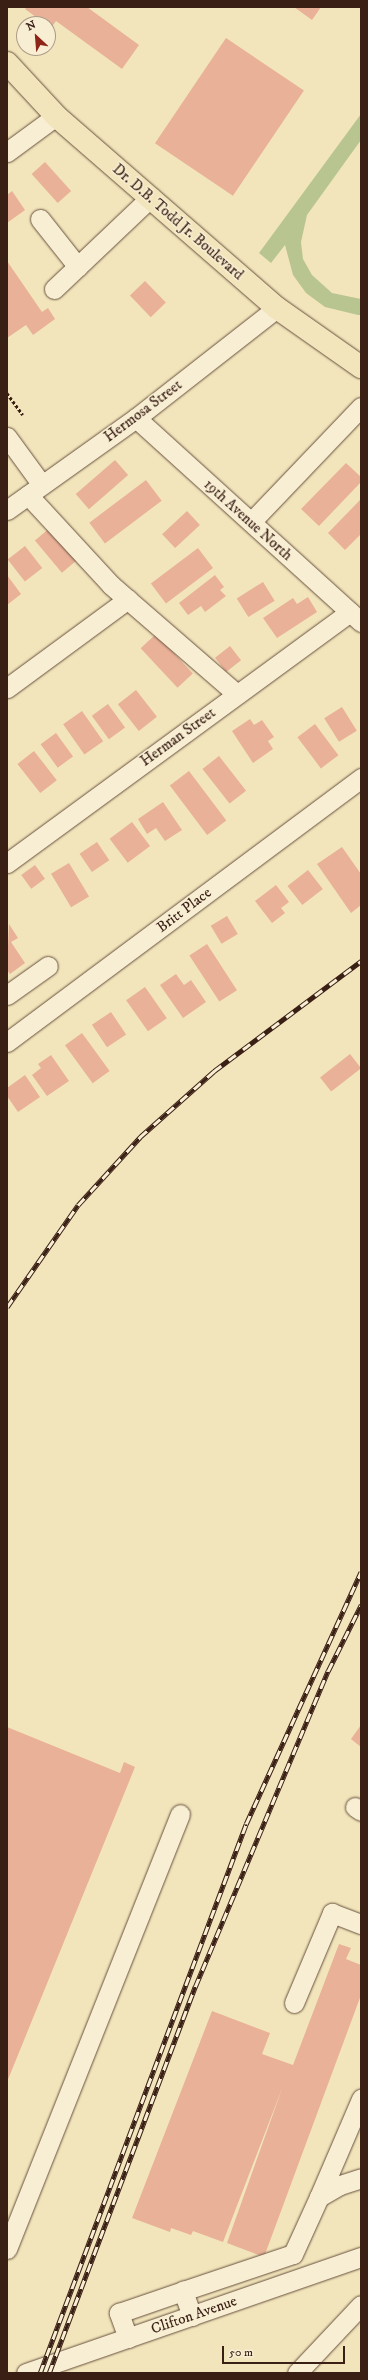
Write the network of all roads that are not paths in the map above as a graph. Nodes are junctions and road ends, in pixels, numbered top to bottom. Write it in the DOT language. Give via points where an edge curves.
graph roads {
  1 [pos="7,63"];
  2 [pos="56,116"];
  3 [pos="7,152"];
  4 [pos="151,197"];
  5 [pos="40,219"];
  6 [pos="78,267"];
  7 [pos="54,289"];
  8 [pos="277,308"];
  9 [pos="361,367"];
  10 [pos="361,407"];
  11 [pos="136,418"];
  12 [pos="7,437"];
  13 [pos="35,490"];
  14 [pos="7,510"];
  15 [pos="251,522"];
  16 [pos="128,599"];
  17 [pos="355,617"];
  18 [pos="7,688"];
  19 [pos="237,694"];
  20 [pos="361,778"];
  21 [pos="7,863"];
  22 [pos="48,966"];
  23 [pos="7,995"];
  24 [pos="7,1042"];
  25 [pos="180,1814"];
  26 [pos="361,1924"];
  27 [pos="294,2003"];
  28 [pos="361,2099"];
  29 [pos="361,2178"];
  30 [pos="319,2197"];
  31 [pos="7,2248"];
  32 [pos="361,2257"];
  33 [pos="183,2291"];
  34 [pos="361,2305"];
  35 [pos="192,2316"];
  36 [pos="128,2338"];
  37 [pos="26,2373"];
  38 [pos="297,2373"];
  1 -- 2 [label="main road, Dr. D.B. Todd Jr. Boulevard"];
  2 -- 3 [label="street"];
  2 -- 4 [label="main road, Dr. D.B. Todd Jr. Boulevard"];
  4 -- 6 [label="street"];
  4 -- 8 [label="main road, Dr. D.B. Todd Jr. Boulevard"];
  5 -- 6 [label="street"];
  6 -- 7 [label="street"];
  8 -- 9 [label="main road, Dr. D.B. Todd Jr. Boulevard"];
  8 -- 11 [label="street, Hermosa Street"];
  10 -- 15 [label="street"];
  11 -- 13 [label="street, Hermosa Street"];
  11 -- 15 [label="street, 19th Avenue North"];
  12 -- 13 [label="street"];
  13 -- 14 [label="street, Hermosa Street"];
  13 -- 16 [label="street"];
  15 -- 17 [label="street, 19th Avenue North"];
  16 -- 18 [label="street"];
  16 -- 19 [label="street"];
  17 -- 19 [label="street, Herman Street"];
  19 -- 21 [label="street, Herman Street"];
  20 -- 24 [label="street, Britt Place"];
  22 -- 23 [label="street"];
  25 -- 31 [label="street"];
  26 -- 27 [label="street" via="332,1913"];
  28 -- 30 [label="street"];
  29 -- 30 [label="street" via="340,2184"];
  30 -- 33 [label="street" via="293,2254"];
  32 -- 35 [label="street, Clifton Avenue"];
  33 -- 35 [label="street"];
  33 -- 36 [label="street" via="119,2314"];
  34 -- 38 [label="street"];
  35 -- 36 [label="street, Clifton Avenue"];
  36 -- 37 [label="street, Clifton Avenue"];
}
